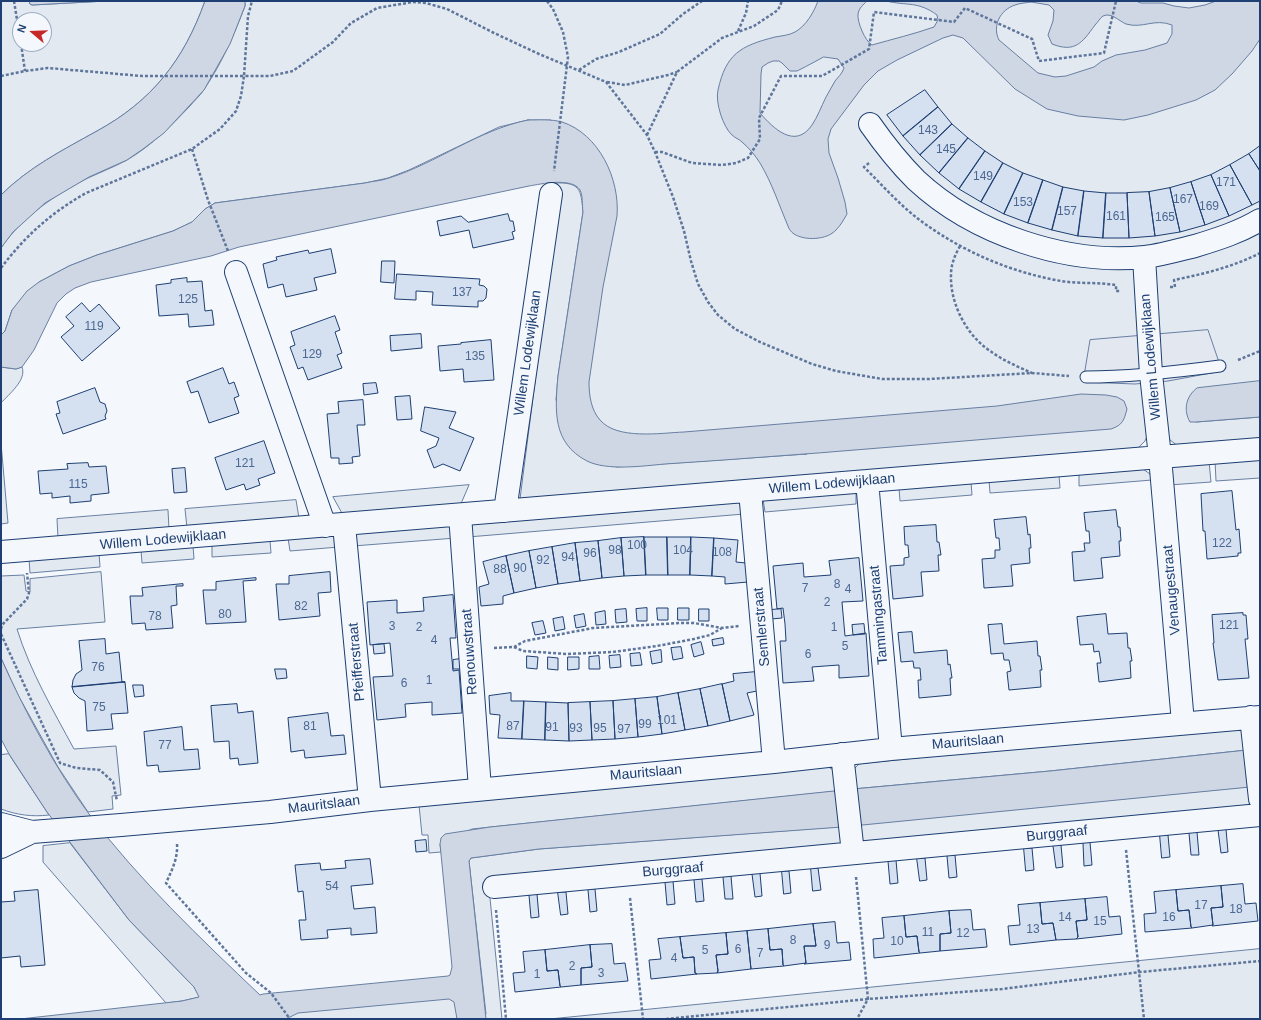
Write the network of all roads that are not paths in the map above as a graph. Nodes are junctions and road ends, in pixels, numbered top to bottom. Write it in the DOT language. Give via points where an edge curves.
graph roads {
  1 [pos="870,124"];
  2 [pos="551,194"];
  3 [pos="1260,220"];
  4 [pos="1144,257"];
  5 [pos="236,272"];
  6 [pos="1220,366"];
  7 [pos="1152,374"];
  8 [pos="1086,377"];
  9 [pos="1260,449"];
  10 [pos="1160,457"];
  11 [pos="867,481"];
  12 [pos="750,491"];
  13 [pos="505,512"];
  14 [pos="460,515"];
  15 [pos="335,525"];
  16 [pos="9,552"];
  17 [pos="1256,717"];
  18 [pos="1183,723"];
  19 [pos="891,749"];
  20 [pos="842,754"];
  21 [pos="774,762"];
  22 [pos="480,789"];
  23 [pos="1260,794"];
  24 [pos="370,800"];
  25 [pos="1260,815"];
  26 [pos="1,824"];
  27 [pos="41,831"];
  28 [pos="1,847"];
  29 [pos="853,854"];
  30 [pos="494,887"];
  1 -- 4 [label="street" via="896,159 917,180 955,210 978,223 1039,247 1059,252 1111,258"];
  2 -- 13 [label="street, Willem Lodewijklaan"];
  3 -- 4 [label="street" via="1213,241"];
  4 -- 7 [label="street, Willem Lodewijklaan"];
  5 -- 15 [label="street"];
  6 -- 7 [label="lane"];
  7 -- 8 [label="lane"];
  7 -- 10 [label="street, Willem Lodewijklaan"];
  9 -- 10 [label="street, Willem Lodewijklaan"];
  10 -- 11 [label="street, Willem Lodewijklaan"];
  10 -- 18 [label="street, Venaugestraat"];
  11 -- 12 [label="street, Willem Lodewijklaan"];
  11 -- 19 [label="street, Tammingastraat"];
  12 -- 13 [label="street, Willem Lodewijklaan"];
  12 -- 21 [label="street, Semlerstraat"];
  13 -- 14 [label="street, Willem Lodewijklaan"];
  14 -- 15 [label="street, Willem Lodewijklaan"];
  14 -- 22 [label="street, Renouwstraat"];
  15 -- 16 [label="street, Willem Lodewijklaan"];
  15 -- 24 [label="street, Pfeifferstraat"];
  17 -- 18 [label="street, Mauritslaan"];
  17 -- 23 [label="street" via="1254,744"];
  18 -- 19 [label="street, Mauritslaan"];
  19 -- 20 [label="street, Mauritslaan"];
  20 -- 21 [label="street, Mauritslaan"];
  20 -- 29 [label="street"];
  21 -- 22 [label="street, Mauritslaan"];
  22 -- 24 [label="street, Mauritslaan"];
  24 -- 27 [label="street, Mauritslaan" via="270,812"];
  25 -- 29 [label="street, Burggraaf"];
  26 -- 27 [label="street, Mauritslaan"];
  27 -- 28 [label="street, Mauritslaan"];
  29 -- 30 [label="street, Burggraaf"];
}
